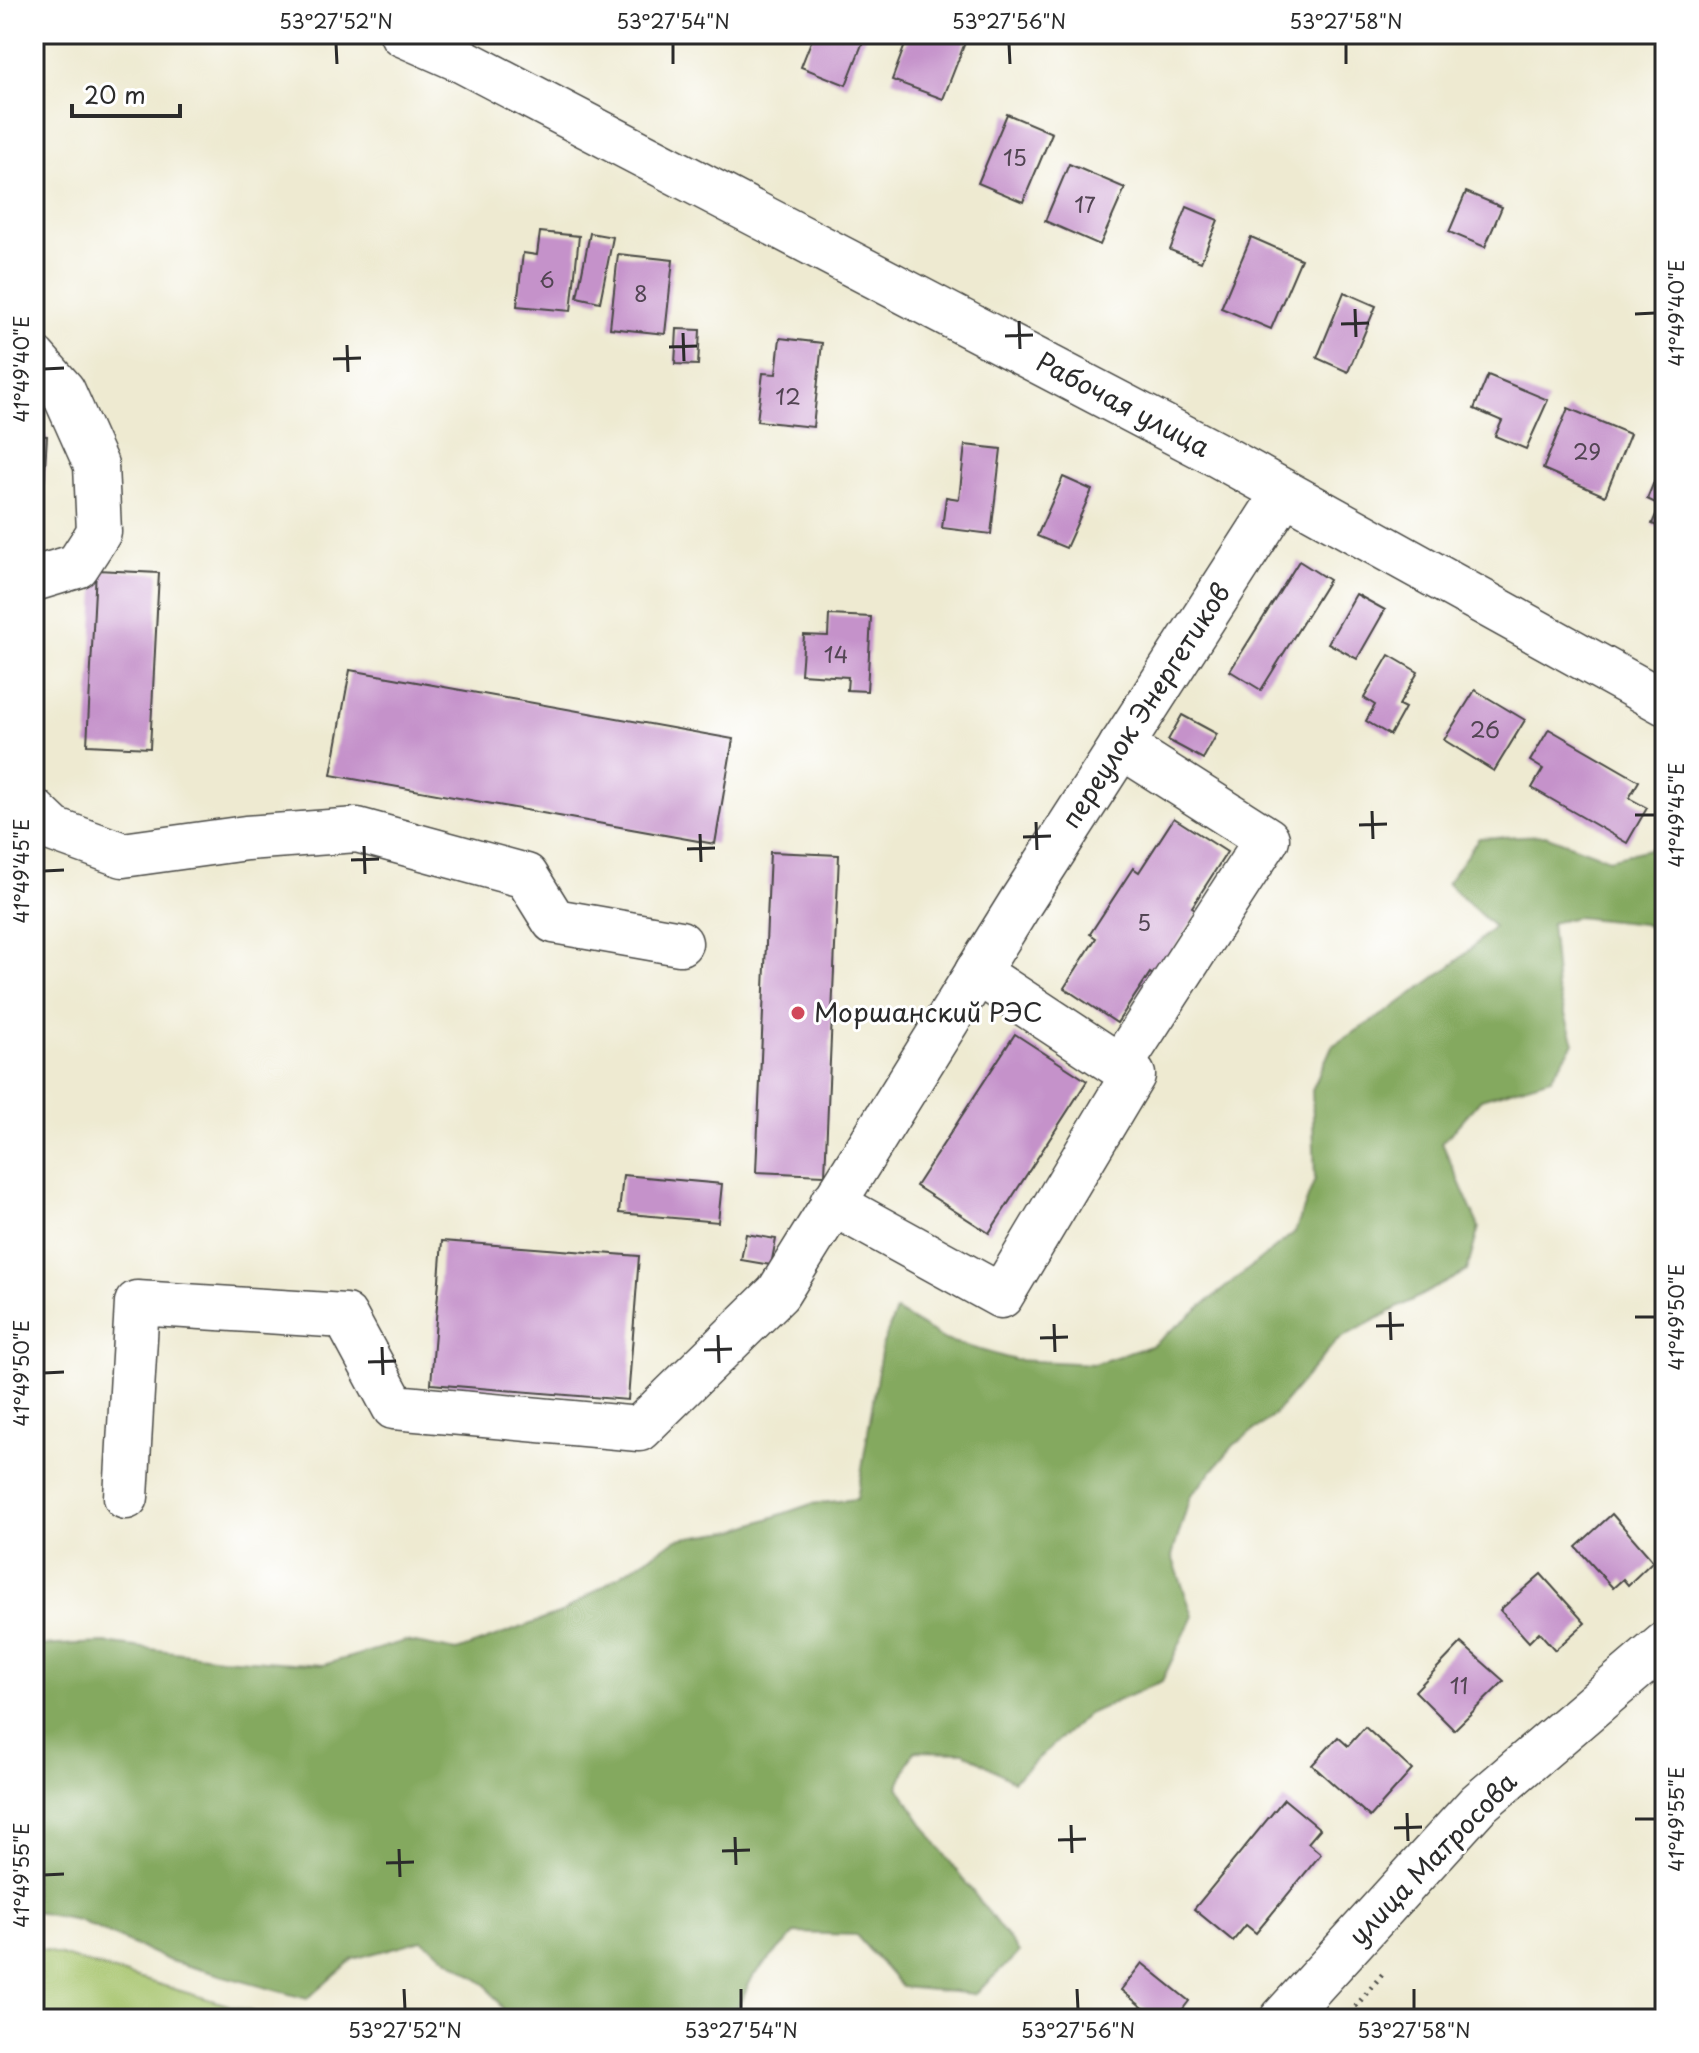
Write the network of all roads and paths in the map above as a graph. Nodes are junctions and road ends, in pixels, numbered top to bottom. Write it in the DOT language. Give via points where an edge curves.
graph roads {
  1 [pos="402,34"];
  2 [pos="34,358"];
  3 [pos="1284,493"];
  4 [pos="34,579"];
  5 [pos="1665,703"];
  6 [pos="1121,746"];
  7 [pos="34,811"];
  8 [pos="680,943"];
  9 [pos="977,972"];
  10 [pos="1120,1066"];
  11 [pos="832,1203"];
  12 [pos="126,1497"];
  13 [pos="1665,1644"];
  14 [pos="1282,2019"];
  1 -- 3 [label="street, Рабочая улица" via="836,254"];
  2 -- 4 [label="street" via="63,391 96,465 99,532 77,566"];
  3 -- 5 [label="street, Рабочая улица"];
  3 -- 6 [label="street, переулок Энергетиков"];
  6 -- 9 [label="street, переулок Энергетиков"];
  6 -- 10 [label="street" via="1267,839"];
  7 -- 8 [label="street" via="54,830 123,855 357,830 526,876 554,921"];
  9 -- 10 [label="street"];
  9 -- 11 [label="street, переулок Энергетиков"];
  10 -- 11 [label="street" via="1133,1075 1001,1296"];
  11 -- 12 [label="street, переулок Энергетиков" via="778,1293 639,1429 394,1407 345,1316 137,1303"];
  13 -- 14 [label="street, улица Матросова" via="1478,1804"];
}
